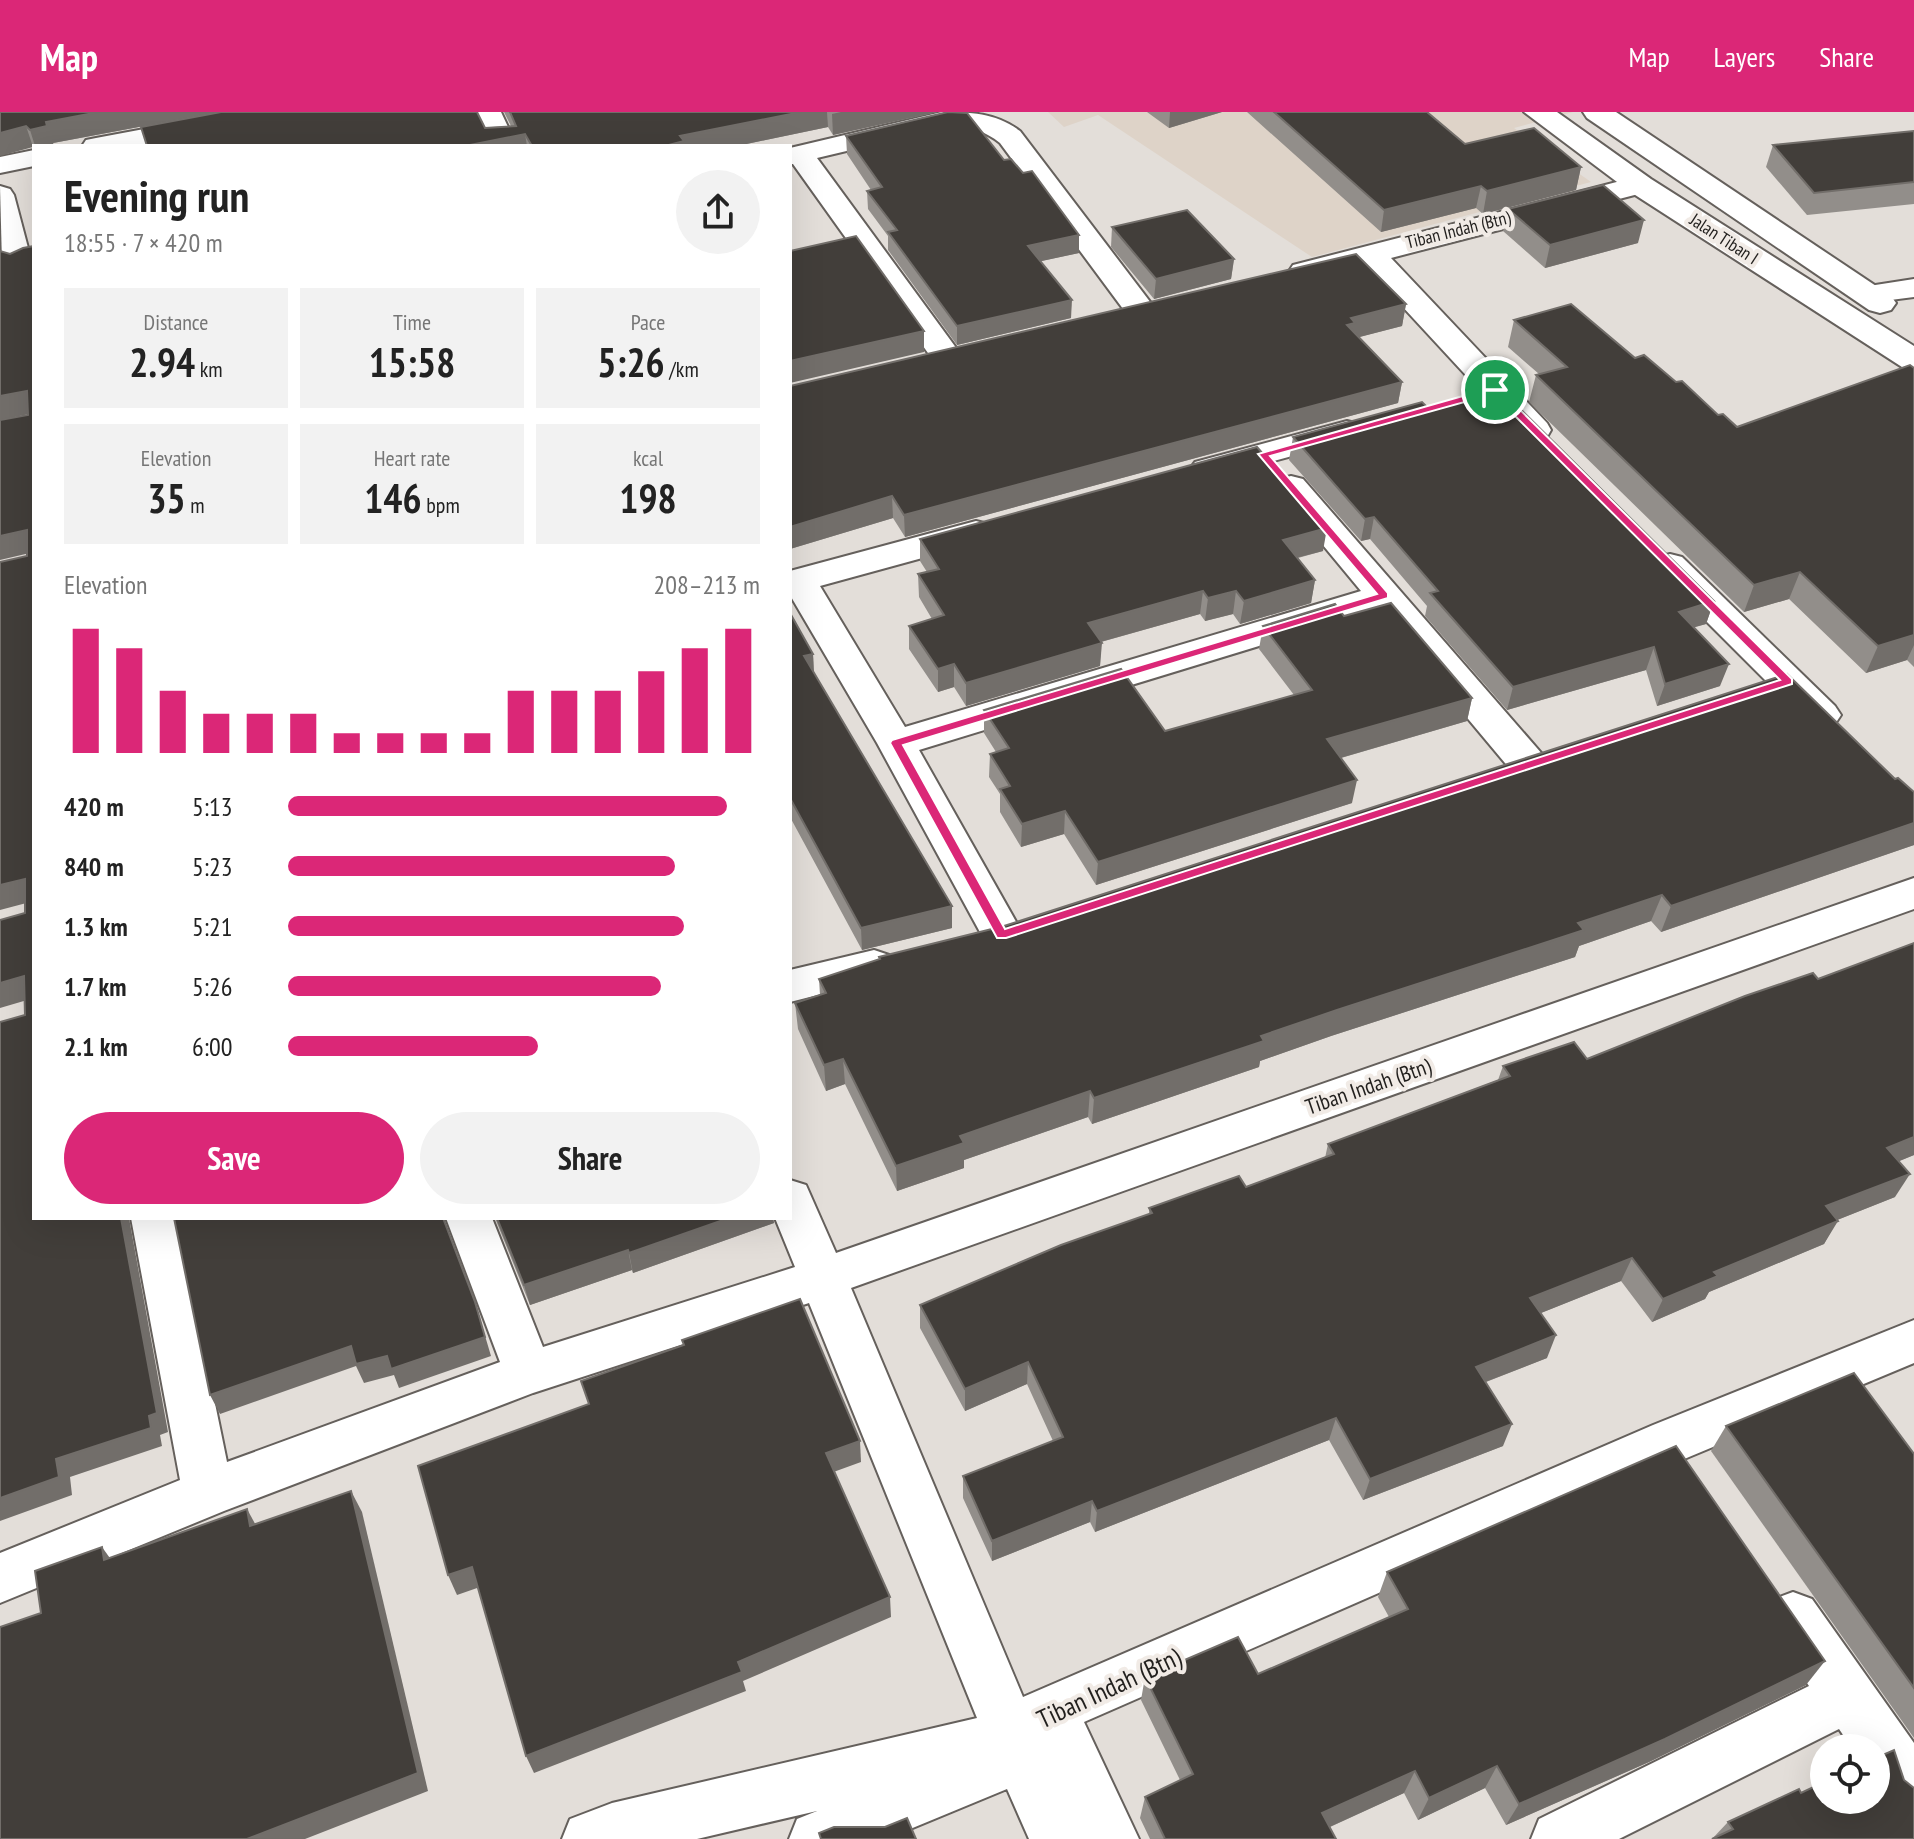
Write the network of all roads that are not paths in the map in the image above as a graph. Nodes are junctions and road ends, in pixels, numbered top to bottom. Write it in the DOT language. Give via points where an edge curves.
graph roads {
  1 [pos="279,112"];
  2 [pos="487,112"];
  3 [pos="1538,112"];
  4 [pos="1642,113"];
  5 [pos="1600,114"];
  6 [pos="158,123"];
  7 [pos="125,143"];
  8 [pos="502,144"];
  9 [pos="795,155"];
  10 [pos="32,158"];
  11 [pos="0,165"];
  12 [pos="1640,185"];
  13 [pos="0,195"];
  14 [pos="1370,253"];
  15 [pos="17,263"];
  16 [pos="1279,277"];
  17 [pos="1908,302"];
  18 [pos="1173,306"];
  19 [pos="1143,314"];
  20 [pos="1113,321"];
  21 [pos="979,353"];
  22 [pos="1914,360"];
  23 [pos="1379,422"];
  24 [pos="1263,454"];
  25 [pos="1562,457"];
  26 [pos="1173,479"];
  27 [pos="1009,523"];
  28 [pos="1653,547"];
  29 [pos="795,581"];
  30 [pos="1385,596"];
  31 [pos="1788,681"];
  32 [pos="1742,696"];
  33 [pos="1840,733"];
  34 [pos="896,743"];
  35 [pos="1484,779"];
  36 [pos="1914,893"];
  37 [pos="1002,934"];
  38 [pos="911,957"];
  39 [pos="792,986"];
  40 [pos="792,1204"];
  41 [pos="154,1220"];
  42 [pos="470,1220"];
  43 [pos="823,1278"];
  44 [pos="1914,1341"];
  45 [pos="529,1373"];
  46 [pos="208,1493"];
  47 [pos="0,1578"];
  48 [pos="1767,1581"];
  49 [pos="1847,1696"];
  50 [pos="1027,1734"];
  51 [pos="1914,1790"];
  52 [pos="590,1839"];
  53 [pos="817,1839"];
  54 [pos="1058,1839"];
  55 [pos="1111,1839"];
  56 [pos="1559,1839"];
  1 -- 6 [label="street"];
  2 -- 8 [label="street"];
  3 -- 12 [label="street, Jalan Tiban I"];
  4 -- 5 [label="street"];
  5 -- 17 [label="street, Jalan Tiban I" via="1867,294"];
  6 -- 7 [label="street"];
  9 -- 19 [label="street" via="952,118 996,126 1010,137"];
  9 -- 21 [label="street" via="846,242 934,363"];
  10 -- 11 [label="street"];
  12 -- 14 [label="street, Tiban Indah (Btn)"];
  12 -- 22 [label="street, Jalan Tiban I"];
  13 -- 15 [label="street"];
  14 -- 16 [label="street, Tiban Indah (Btn)"];
  14 -- 25 [label="street, Tiban Indah (Btn)" via="1480,394"];
  18 -- 19 [label="street"];
  19 -- 20 [label="street"];
  23 -- 24 [label="street"];
  24 -- 26 [label="street"];
  24 -- 30 [label="street"];
  27 -- 29 [label="street"];
  28 -- 31 [label="street"];
  29 -- 34 [label="street"];
  30 -- 34 [label="street"];
  30 -- 35 [label="street" via="1545,760"];
  31 -- 32 [label="street"];
  31 -- 33 [label="street"];
  34 -- 37 [label="street"];
  36 -- 43 [label="street, Tiban Indah (Btn)"];
  38 -- 39 [label="street"];
  40 -- 43 [label="street, Tiban Indah (Btn)"];
  41 -- 46 [label="street"];
  42 -- 45 [label="street"];
  43 -- 45 [label="street"];
  43 -- 50 [label="street, Tiban Indah (Btn)"];
  44 -- 50 [label="street, Tiban Indah (Btn)" via="1684,1460"];
  45 -- 46 [label="street"];
  46 -- 47 [label="street"];
  48 -- 49 [label="street"];
  49 -- 51 [label="street"];
  49 -- 56 [label="street"];
  50 -- 52 [label="street, Tiban Indah (Btn)"];
  50 -- 53 [label="street"];
  50 -- 54 [label="street"];
  50 -- 55 [label="street"];
}
